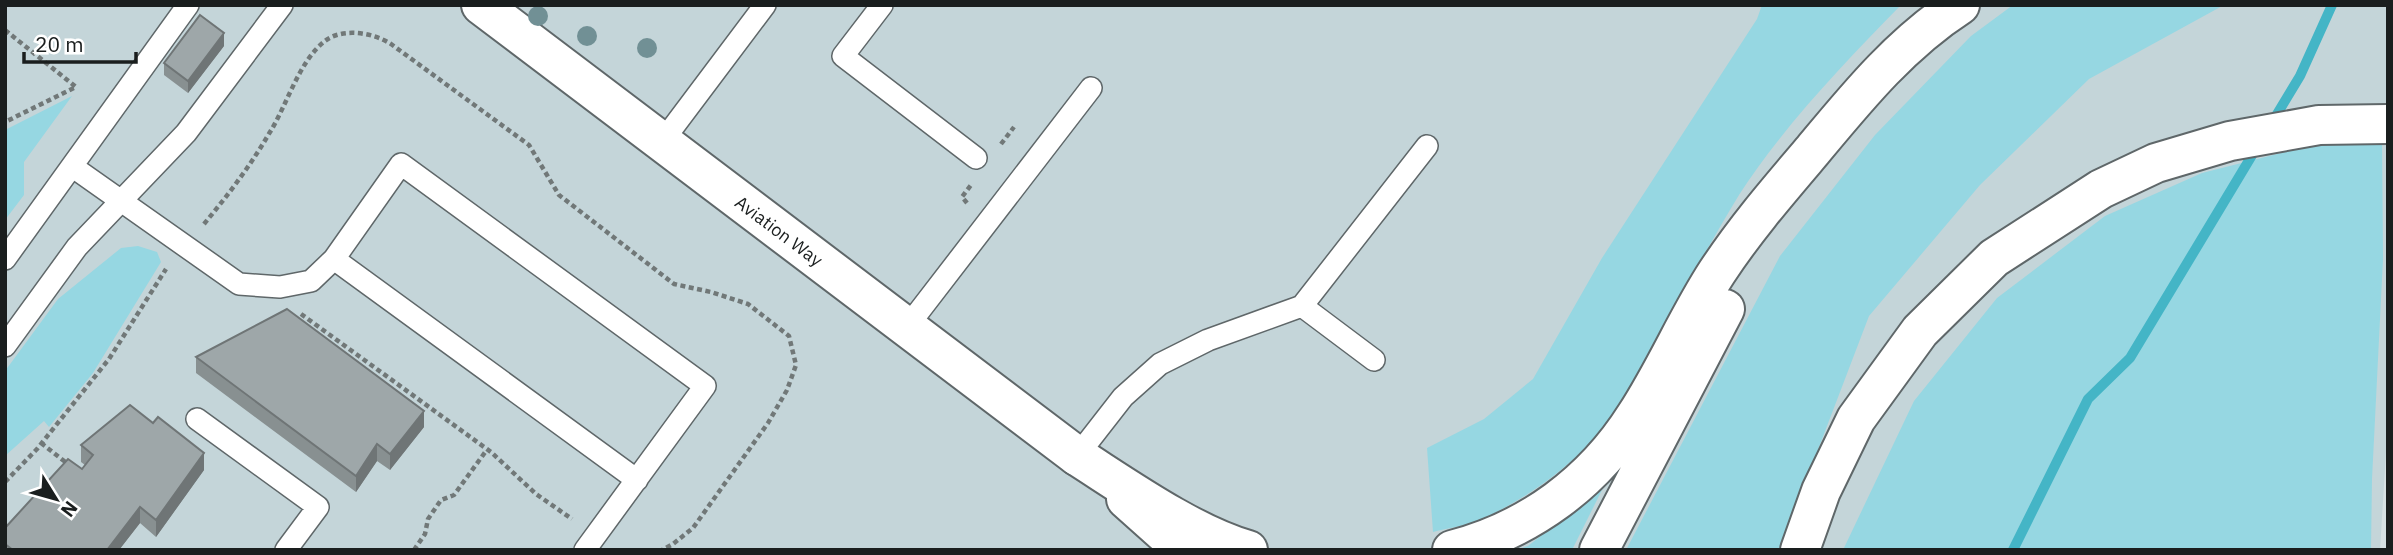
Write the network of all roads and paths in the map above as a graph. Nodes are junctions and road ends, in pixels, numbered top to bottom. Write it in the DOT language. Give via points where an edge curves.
graph roads {
  1 [pos="188,5"];
  2 [pos="282,5"];
  3 [pos="481,5"];
  4 [pos="765,5"];
  5 [pos="882,5"];
  6 [pos="1960,5"];
  7 [pos="5,30"];
  8 [pos="1091,88"];
  9 [pos="5,122"];
  10 [pos="2388,124"];
  11 [pos="662,142"];
  12 [pos="1427,146"];
  13 [pos="976,158"];
  14 [pos="73,167"];
  15 [pos="1798,167"];
  16 [pos="121,200"];
  17 [pos="186,247"];
  18 [pos="5,259"];
  19 [pos="334,259"];
  20 [pos="166,268"];
  21 [pos="178,276"];
  22 [pos="1302,306"];
  23 [pos="292,313"];
  24 [pos="907,327"];
  25 [pos="5,346"];
  26 [pos="1374,360"];
  27 [pos="197,418"];
  28 [pos="41,443"];
  29 [pos="486,450"];
  30 [pos="1077,456"];
  31 [pos="77,471"];
  32 [pos="637,480"];
  33 [pos="5,482"];
  34 [pos="590,542"];
  35 [pos="286,550"];
  36 [pos="414,550"];
  37 [pos="1183,550"];
  38 [pos="1248,550"];
  39 [pos="1452,550"];
  40 [pos="1599,550"];
  41 [pos="1800,550"];
  1 -- 14 [label="lane"];
  2 -- 16 [label="lane" via="186,133"];
  3 -- 11 [label="main road, Aviation Way"];
  4 -- 11 [label="lane"];
  5 -- 13 [label="lane" via="843,56"];
  6 -- 15 [label="main road" via="1875,76"];
  7 -- 9 [label="path" via="76,87"];
  8 -- 24 [label="lane"];
  10 -- 41 [label="main road" via="2319,125 2230,141 2156,163 2101,189 1994,258 1920,331 1856,419 1821,491"];
  11 -- 24 [label="main road, Aviation Way"];
  12 -- 22 [label="lane"];
  14 -- 16 [label="lane"];
  14 -- 18 [label="lane"];
  15 -- 39 [label="main road" via="1717,273 1636,416 1612,449 1585,478 1518,526"];
  15 -- 40 [label="main road"];
  16 -- 17 [label="lane"];
  16 -- 25 [label="lane" via="77,247"];
  17 -- 19 [label="lane" via="239,284 280,287 311,281"];
  17 -- 20 [label="path"];
  19 -- 32 [label="lane"];
  19 -- 32 [label="lane" via="401,164 412,172 705,386"];
  20 -- 21 [label="path"];
  20 -- 28 [label="path" via="109,359"];
  22 -- 26 [label="lane"];
  22 -- 30 [label="lane" via="1160,364 1123,397"];
  23 -- 29 [label="path" via="302,314"];
  24 -- 30 [label="main road, Aviation Way"];
  27 -- 35 [label="lane" via="318,507"];
  28 -- 31 [label="path"];
  28 -- 33 [label="path"];
  29 -- 34 [label="path"];
  29 -- 36 [label="path" via="454,495 441,500"];
  30 -- 37 [label="main road"];
  30 -- 38 [label="main road" via="1196,527"];
  32 -- 34 [label="lane"];
}
